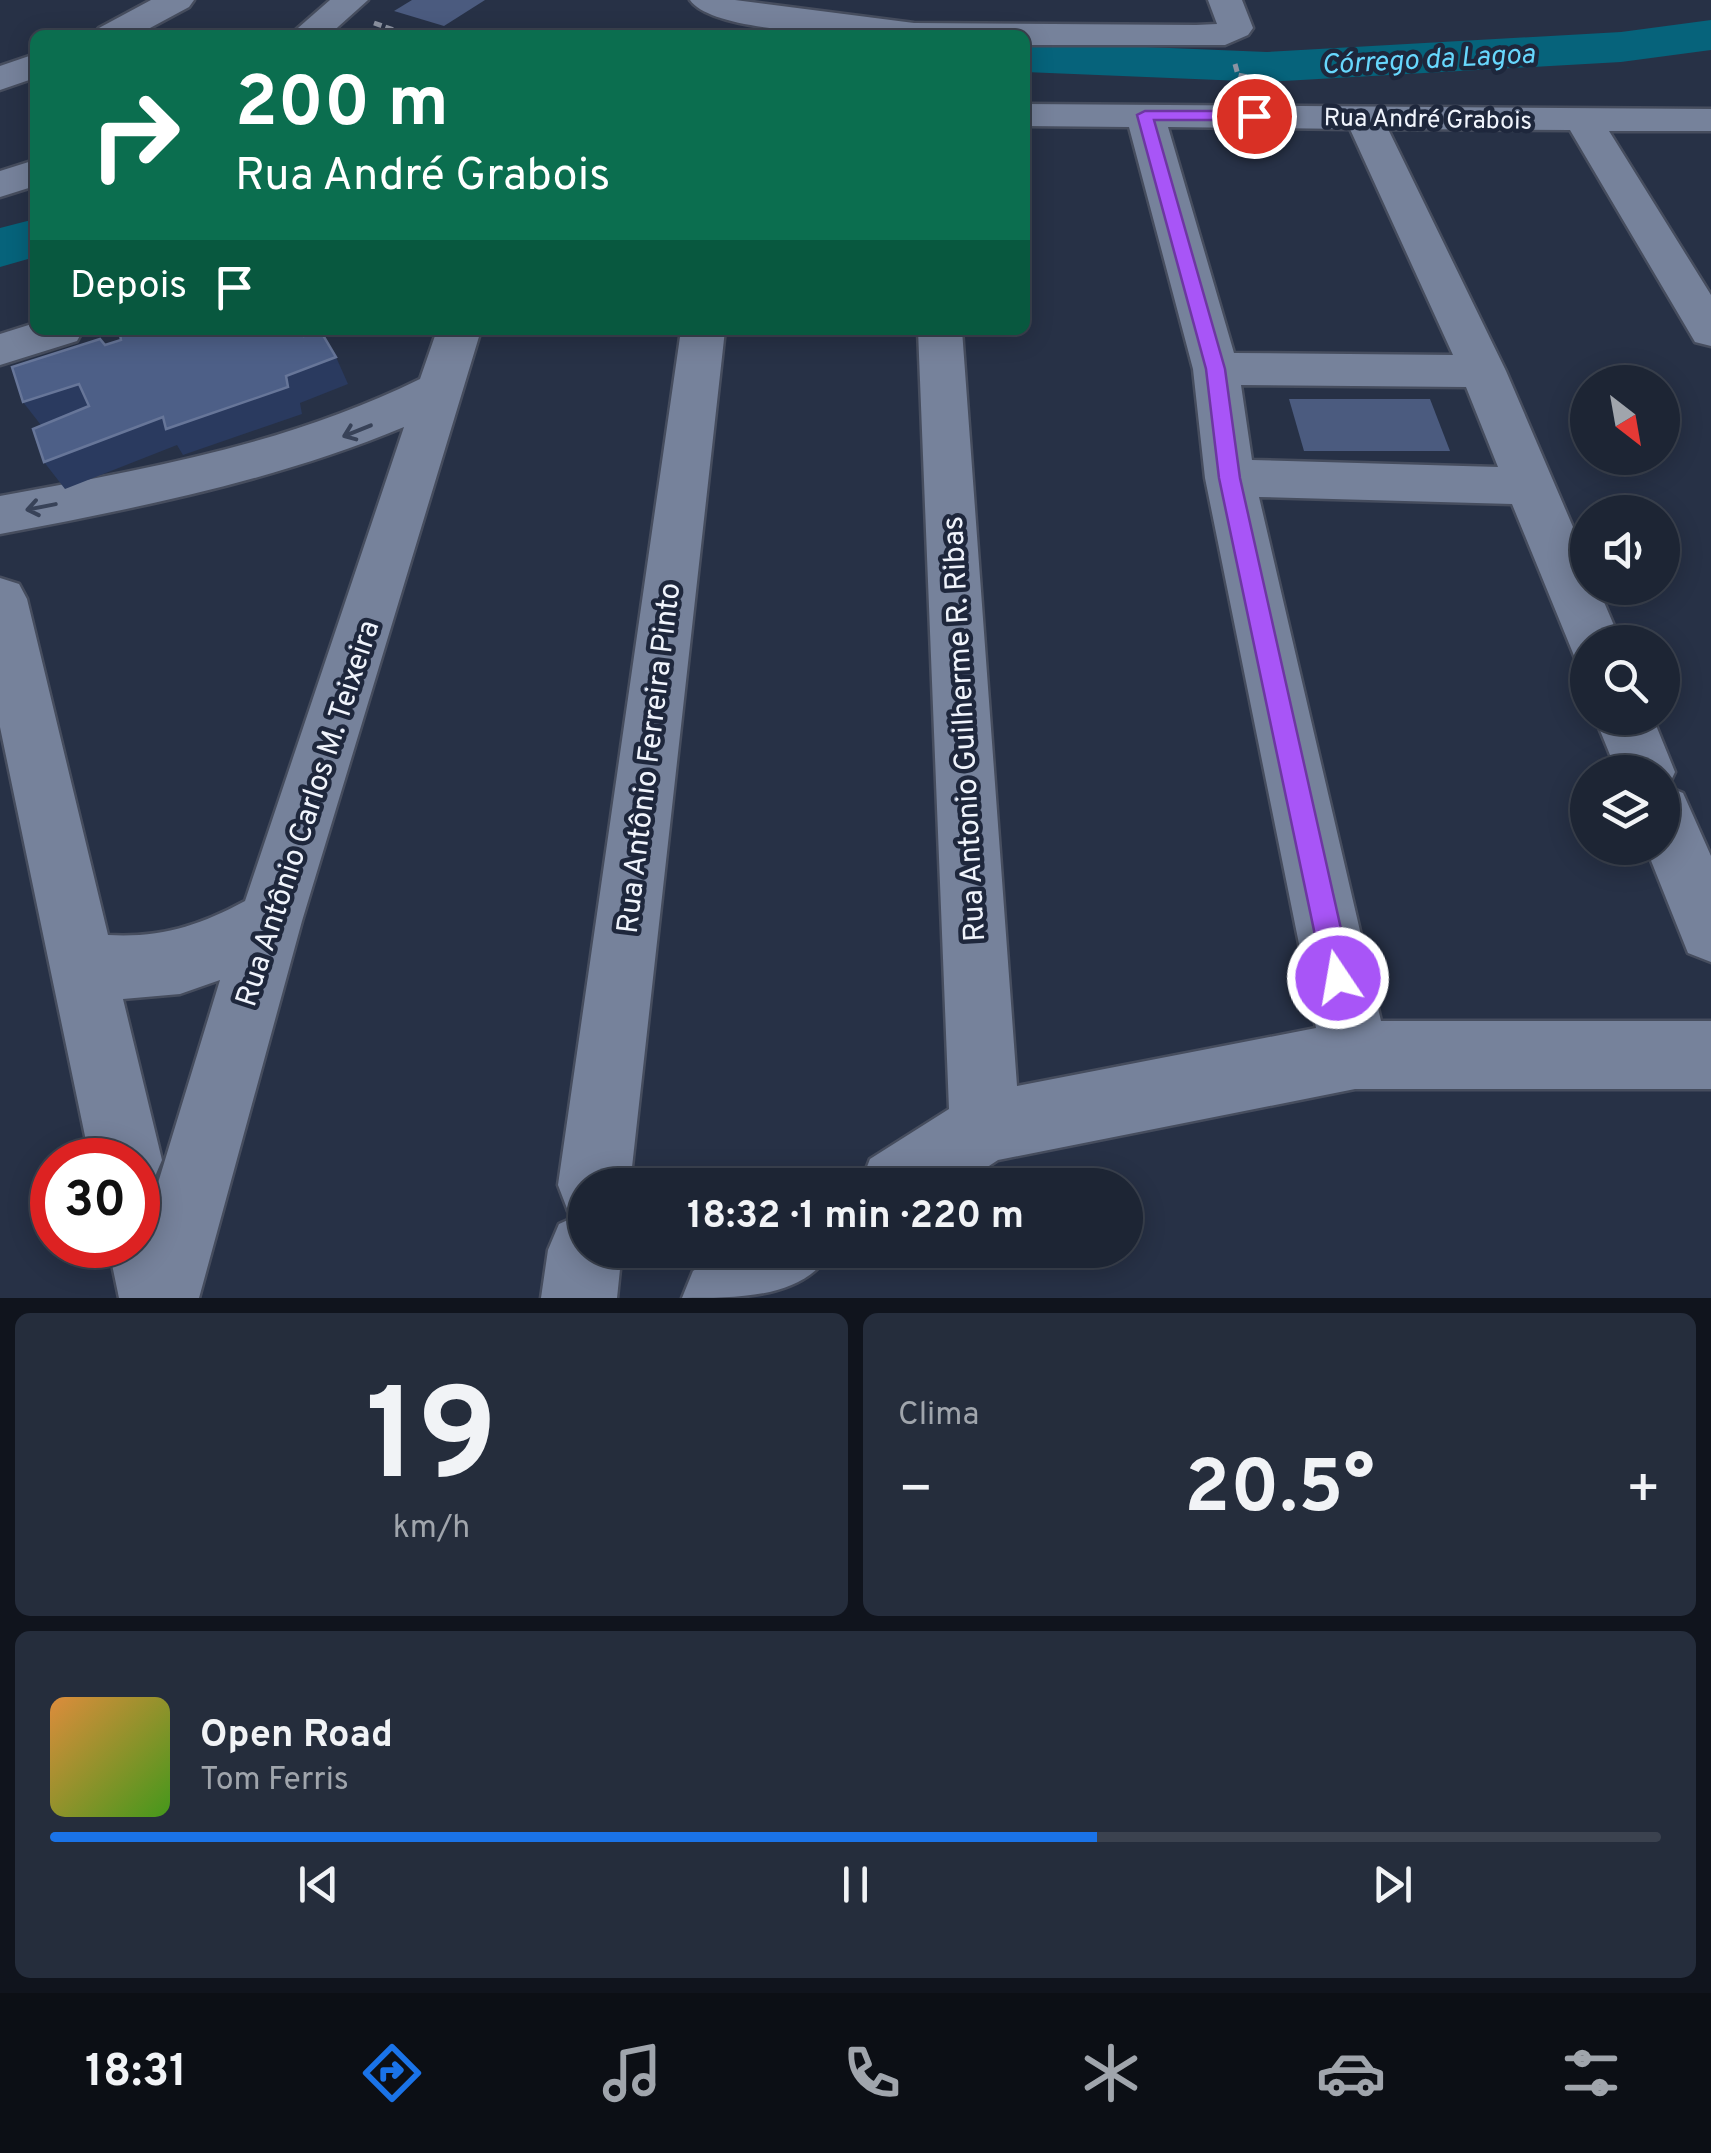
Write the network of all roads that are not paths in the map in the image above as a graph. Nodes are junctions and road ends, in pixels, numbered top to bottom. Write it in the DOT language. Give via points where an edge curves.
graph roads {
  1 [pos="177,0"];
  2 [pos="352,0"];
  3 [pos="707,0"];
  4 [pos="1225,0"];
  5 [pos="120,30"];
  6 [pos="314,30"];
  7 [pos="881,30"];
  8 [pos="1030,35"];
  9 [pos="30,67"];
  10 [pos="0,79"];
  11 [pos="1030,115"];
  12 [pos="1145,115"];
  13 [pos="1363,116"];
  14 [pos="1583,120"];
  15 [pos="1711,120"];
  16 [pos="30,174"];
  17 [pos="0,186"];
  18 [pos="1711,330"];
  19 [pos="46,335"];
  20 [pos="459,335"];
  21 [pos="702,335"];
  22 [pos="940,335"];
  23 [pos="0,350"];
  24 [pos="1216,369"];
  25 [pos="1482,371"];
  26 [pos="444,387"];
  27 [pos="1230,478"];
  28 [pos="1530,486"];
  29 [pos="0,515"];
  30 [pos="0,599"];
  31 [pos="1587,625"];
  32 [pos="1680,856"];
  33 [pos="270,922"];
  34 [pos="1711,931"];
  35 [pos="82,964"];
  36 [pos="1711,1054"];
  37 [pos="1355,1055"];
  38 [pos="985,1128"];
  39 [pos="121,1138"];
  40 [pos="596,1168"];
  41 [pos="923,1168"];
  42 [pos="152,1268"];
  43 [pos="583,1268"];
  44 [pos="767,1268"];
  45 [pos="159,1298"];
  46 [pos="579,1298"];
  47 [pos="720,1298"];
  1 -- 5 [label="street"];
  2 -- 6 [label="street"];
  3 -- 7 [label="street" via="734,12"];
  4 -- 8 [label="street" via="1236,28 1225,34"];
  9 -- 10 [label="street"];
  11 -- 12 [label="street, Rua André Grabois"];
  12 -- 13 [label="street, Rua André Grabois"];
  12 -- 24 [label="street"];
  13 -- 14 [label="street, Rua André Grabois"];
  13 -- 25 [label="street"];
  14 -- 15 [label="street, Rua André Grabois"];
  14 -- 18 [label="street"];
  16 -- 17 [label="street"];
  19 -- 23 [label="street"];
  20 -- 26 [label="street, Rua Antônio Carlos M. Teixeira"];
  21 -- 40 [label="street, Rua Antônio Ferreira Pinto"];
  22 -- 38 [label="street, Rua Antonio Guilherme R. Ribas"];
  24 -- 25 [label="street"];
  24 -- 27 [label="street"];
  25 -- 28 [label="street"];
  26 -- 29 [label="street, one-way" via="304,450"];
  26 -- 33 [label="street, Rua Antônio Carlos M. Teixeira"];
  27 -- 28 [label="street"];
  27 -- 37 [label="street"];
  28 -- 31 [label="street"];
  30 -- 35 [label="street"];
  32 -- 34 [label="street"];
  33 -- 35 [label="street" via="182,965 141,971"];
  33 -- 45 [label="street, Rua Antônio Carlos M. Teixeira"];
  35 -- 39 [label="street"];
  36 -- 37 [label="street"];
  37 -- 38 [label="street"];
  38 -- 41 [label="street"];
  42 -- 45 [label="street"];
  43 -- 46 [label="street"];
  44 -- 47 [label="street"];
}
